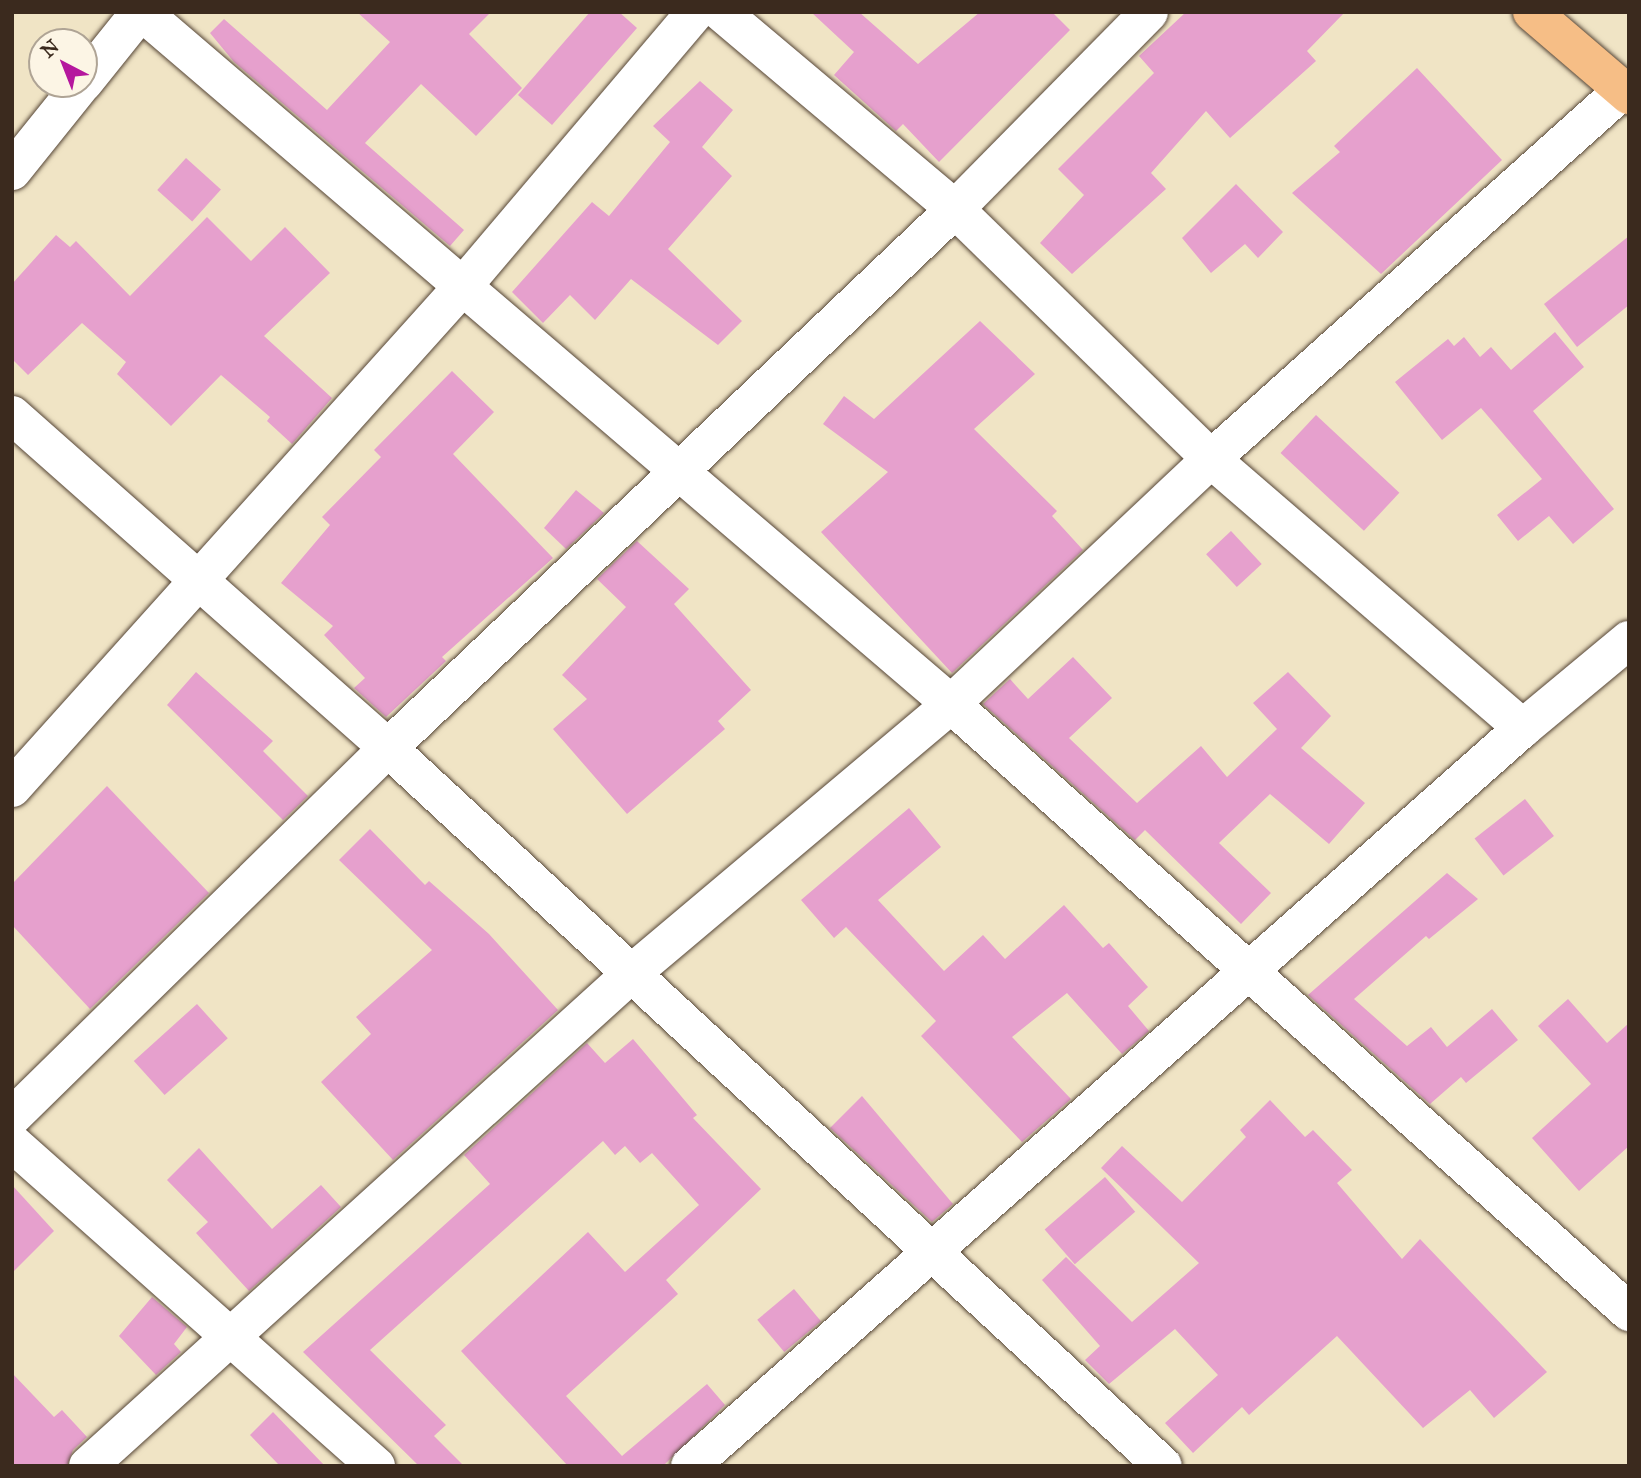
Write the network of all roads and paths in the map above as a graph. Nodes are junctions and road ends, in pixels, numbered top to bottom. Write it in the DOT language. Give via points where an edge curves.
graph roads {
  1 [pos="141,12"];
  2 [pos="695,12"];
  3 [pos="721,12"];
  4 [pos="1149,12"];
  5 [pos="1532,12"];
  6 [pos="98,65"];
  7 [pos="1626,93"];
  8 [pos="71,98"];
  9 [pos="12,171"];
  10 [pos="955,209"];
  11 [pos="463,286"];
  12 [pos="12,415"];
  13 [pos="1211,459"];
  14 [pos="678,475"];
  15 [pos="200,578"];
  16 [pos="1629,640"];
  17 [pos="951,704"];
  18 [pos="1523,728"];
  19 [pos="388,748"];
  20 [pos="12,788"];
  21 [pos="1250,971"];
  22 [pos="632,973"];
  23 [pos="12,1117"];
  24 [pos="12,1143"];
  25 [pos="933,1254"];
  26 [pos="1629,1312"];
  27 [pos="232,1338"];
  28 [pos="88,1466"];
  29 [pos="376,1466"];
  30 [pos="690,1466"];
  31 [pos="1163,1466"];
  1 -- 6 [label="street"];
  1 -- 11 [label="street"];
  2 -- 11 [label="street"];
  3 -- 10 [label="street"];
  4 -- 10 [label="street"];
  5 -- 7 [label="main road"];
  7 -- 13 [label="street"];
  8 -- 9 [label="street"];
  10 -- 13 [label="street"];
  10 -- 14 [label="street"];
  11 -- 14 [label="street"];
  11 -- 15 [label="street"];
  12 -- 15 [label="street"];
  13 -- 17 [label="street"];
  13 -- 18 [label="street"];
  14 -- 17 [label="street"];
  14 -- 19 [label="street"];
  15 -- 19 [label="street"];
  15 -- 20 [label="street"];
  16 -- 18 [label="street"];
  17 -- 21 [label="street"];
  17 -- 22 [label="street"];
  18 -- 21 [label="street"];
  19 -- 22 [label="street"];
  19 -- 23 [label="street"];
  21 -- 25 [label="street"];
  21 -- 26 [label="street"];
  22 -- 25 [label="street"];
  22 -- 27 [label="street"];
  24 -- 27 [label="street"];
  25 -- 30 [label="street"];
  25 -- 31 [label="street"];
  27 -- 28 [label="street"];
  27 -- 29 [label="street"];
}
